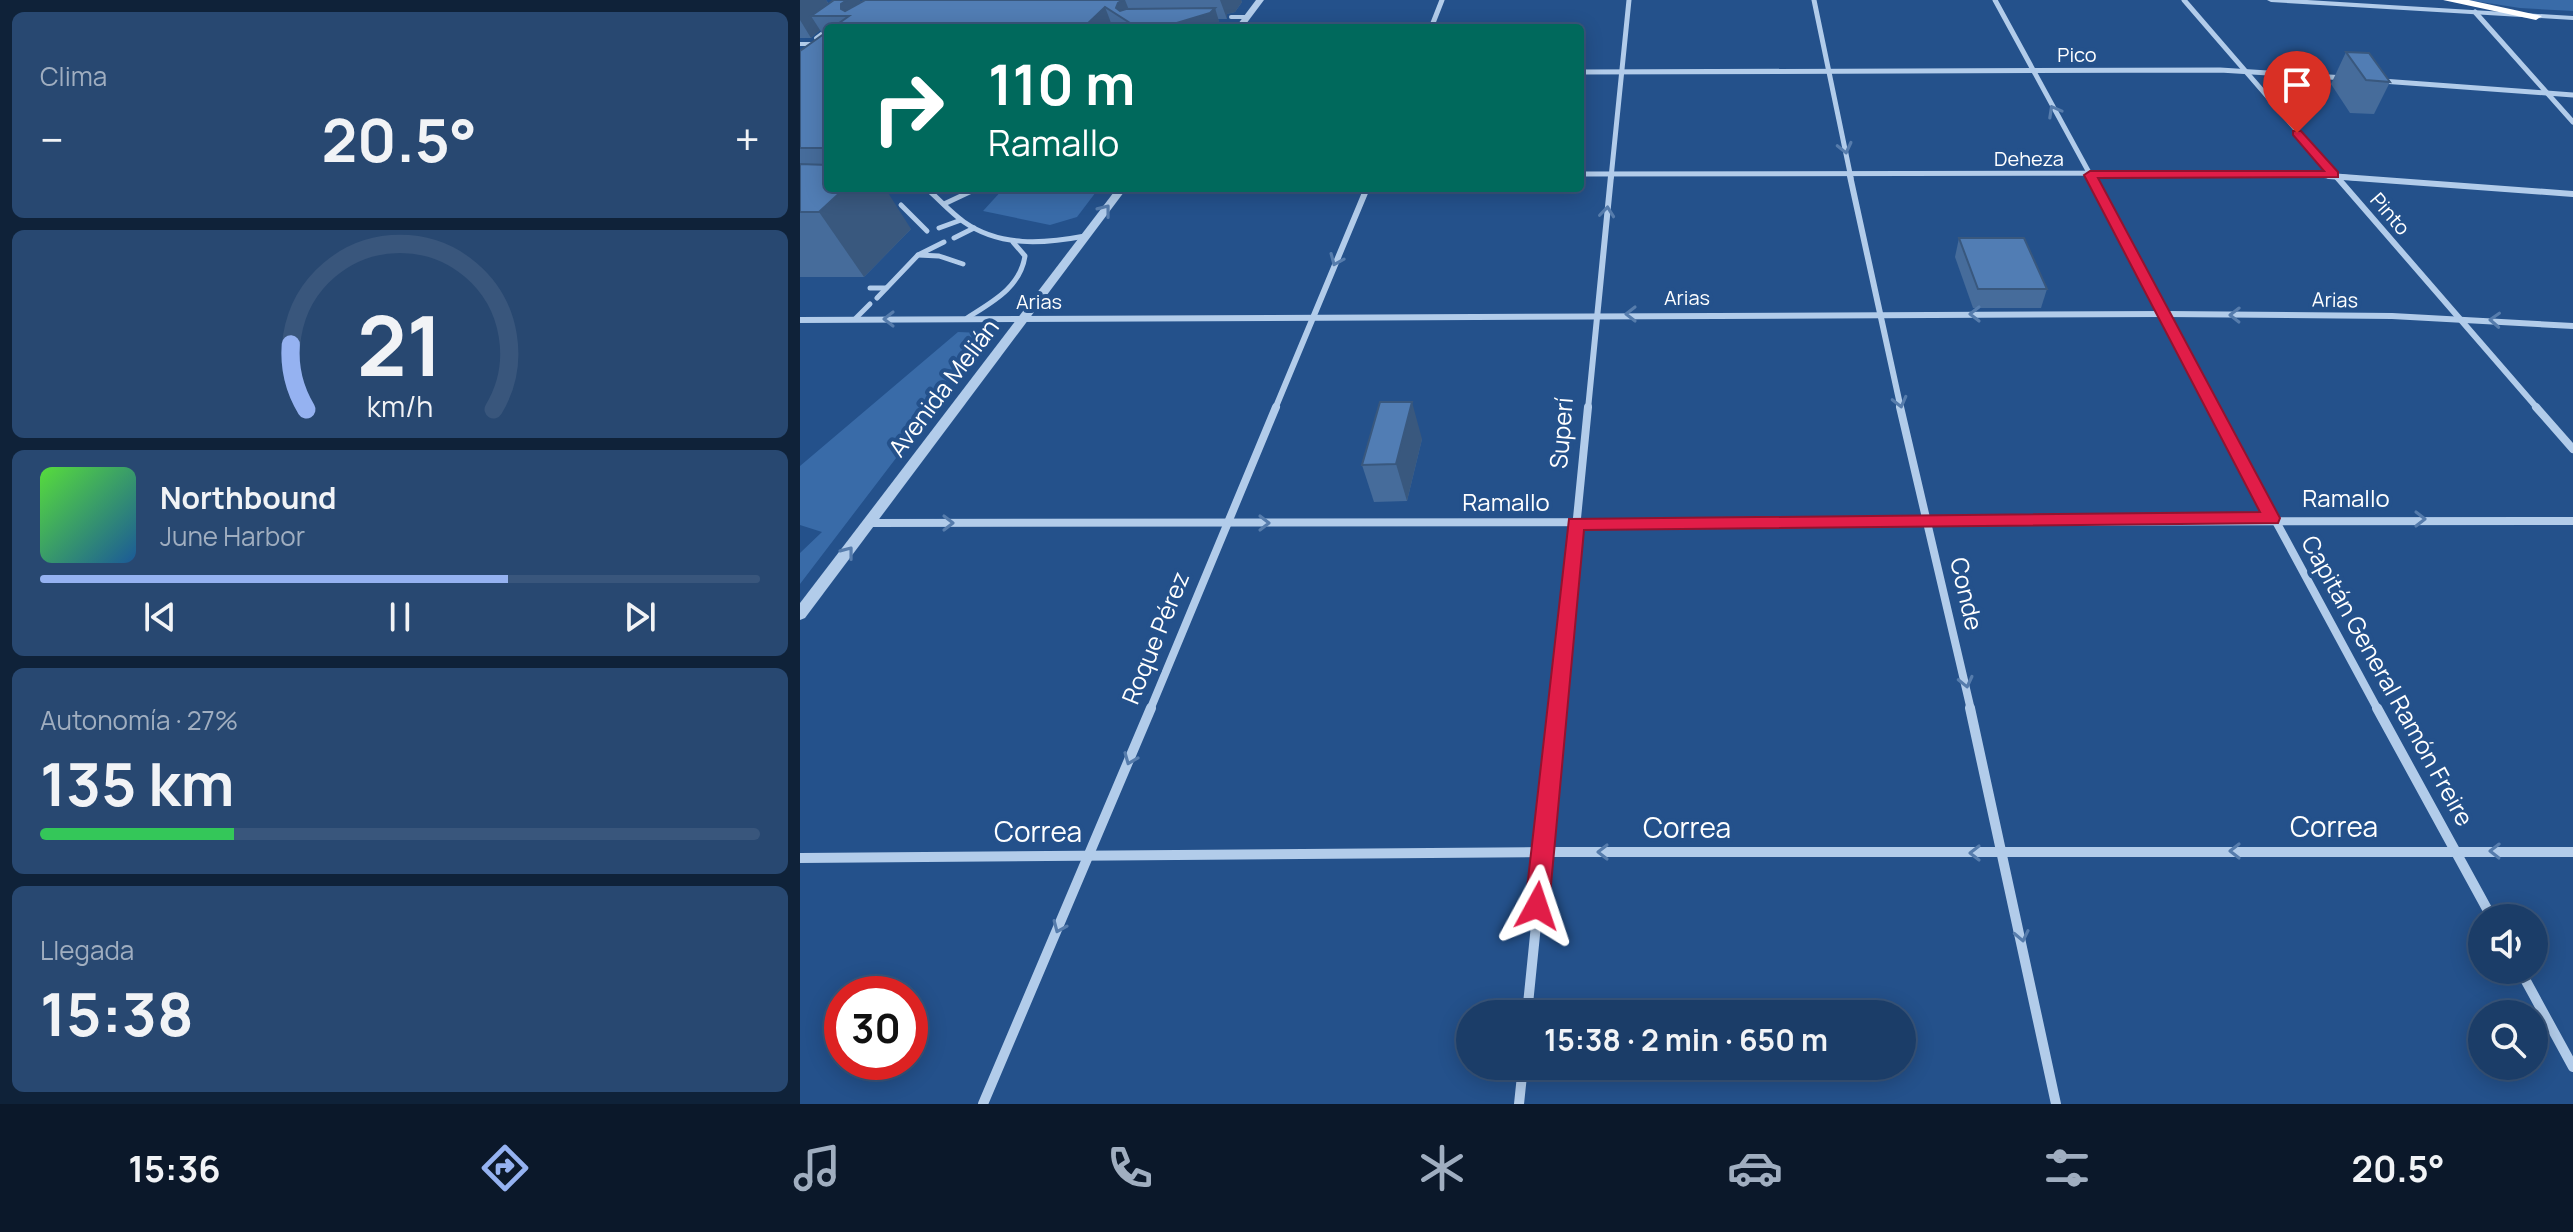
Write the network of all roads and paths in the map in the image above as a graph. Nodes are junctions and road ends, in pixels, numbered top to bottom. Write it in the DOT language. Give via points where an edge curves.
graph roads {
  1 [pos="1260,0"];
  2 [pos="1442,0"];
  3 [pos="1629,0"];
  4 [pos="1814,0"];
  5 [pos="1995,0"];
  6 [pos="2184,0"];
  7 [pos="2271,0"];
  8 [pos="2449,0"];
  9 [pos="2475,12"];
  10 [pos="2536,16"];
  11 [pos="1231,17"];
  12 [pos="2573,18"];
  13 [pos="1243,23"];
  14 [pos="1213,24"];
  15 [pos="1433,24"];
  16 [pos="824,32"];
  17 [pos="816,38"];
  18 [pos="800,44"];
  19 [pos="824,44"];
  20 [pos="2033,71"];
  21 [pos="2243,71"];
  22 [pos="1584,72"];
  23 [pos="1622,72"];
  24 [pos="1828,72"];
  25 [pos="2346,79"];
  26 [pos="2377,81"];
  27 [pos="2548,94"];
  28 [pos="2573,95"];
  29 [pos="2573,122"];
  30 [pos="1584,174"];
  31 [pos="1612,174"];
  32 [pos="1851,174"];
  33 [pos="2333,174"];
  34 [pos="2090,175"];
  35 [pos="930,192"];
  36 [pos="970,192"];
  37 [pos="1119,192"];
  38 [pos="1365,192"];
  39 [pos="2573,194"];
  40 [pos="944,204"];
  41 [pos="901,205"];
  42 [pos="961,220"];
  43 [pos="939,228"];
  44 [pos="974,228"];
  45 [pos="1085,236"];
  46 [pos="954,238"];
  47 [pos="944,242"];
  48 [pos="1013,242"];
  49 [pos="918,255"];
  50 [pos="963,264"];
  51 [pos="870,288"];
  52 [pos="887,288"];
  53 [pos="877,298"];
  54 [pos="870,304"];
  55 [pos="1596,314"];
  56 [pos="1879,314"];
  57 [pos="2166,314"];
  58 [pos="1312,316"];
  59 [pos="967,318"];
  60 [pos="1025,318"];
  61 [pos="2460,318"];
  62 [pos="855,319"];
  63 [pos="800,320"];
  64 [pos="2573,326"];
  65 [pos="2573,449"];
  66 [pos="1929,518"];
  67 [pos="2272,518"];
  68 [pos="2573,521"];
  69 [pos="870,523"];
  70 [pos="1227,523"];
  71 [pos="1575,523"];
  72 [pos="800,614"];
  73 [pos="2454,850"];
  74 [pos="1542,852"];
  75 [pos="2573,852"];
  76 [pos="2004,853"];
  77 [pos="1090,855"];
  78 [pos="800,858"];
  79 [pos="2484,904"];
  80 [pos="2528,984"];
  81 [pos="1528,1000"];
  82 [pos="2573,1067"];
  83 [pos="1522,1080"];
  84 [pos="983,1104"];
  85 [pos="1519,1104"];
  86 [pos="2056,1104"];
  1 -- 13 [label="street"];
  2 -- 15 [label="street"];
  3 -- 23 [label="street, Superí"];
  4 -- 24 [label="street, Conde"];
  5 -- 20 [label="street, Capitán General Ramón Freire"];
  6 -- 21 [label="street, Pinto"];
  7 -- 9 [label="street"];
  8 -- 10 [label="highway"];
  9 -- 10 [label="street"];
  9 -- 27 [label="street"];
  10 -- 12 [label="street"];
  11 -- 13 [label="lane"];
  13 -- 14 [label="lane"];
  16 -- 17 [label="lane"];
  18 -- 19 [label="lane"];
  20 -- 21 [label="street, Pico"];
  20 -- 24 [label="street, Pico"];
  34 -- 20 [label="street, Capitán General Ramón Freire, one-way"];
  21 -- 25 [label="street, Pico"];
  21 -- 33 [label="street, Pinto"];
  22 -- 23 [label="street, Pico"];
  23 -- 24 [label="street, Pico"];
  23 -- 31 [label="street, Superí"];
  24 -- 32 [label="street, Conde, one-way"];
  26 -- 27 [label="street"];
  27 -- 28 [label="street"];
  27 -- 29 [label="street"];
  30 -- 31 [label="street, Deheza"];
  31 -- 32 [label="street, Deheza"];
  55 -- 31 [label="street, Superí, one-way"];
  32 -- 34 [label="street, Deheza"];
  32 -- 56 [label="street, Conde"];
  33 -- 34 [label="street, Deheza"];
  33 -- 39 [label="street, Deheza"];
  33 -- 61 [label="street, Pinto"];
  34 -- 57 [label="street, Capitán General Ramón Freire"];
  35 -- 40 [label="lane"];
  36 -- 40 [label="lane"];
  45 -- 37 [label="street, Avenida Melián, one-way"];
  38 -- 58 [label="street, Roque Pérez, one-way"];
  40 -- 42 [label="lane"];
  41 -- 49 [label="lane" via="929,240"];
  42 -- 43 [label="lane"];
  42 -- 44 [label="lane"];
  44 -- 46 [label="lane"];
  44 -- 48 [label="lane"];
  45 -- 48 [label="lane"];
  45 -- 60 [label="street, Avenida Melián"];
  47 -- 49 [label="lane"];
  48 -- 59 [label="lane" via="1025,256 1022,272"];
  49 -- 50 [label="lane"];
  49 -- 52 [label="lane"];
  51 -- 52 [label="lane"];
  52 -- 53 [label="lane"];
  54 -- 62 [label="lane"];
  56 -- 55 [label="street, Arias, one-way"];
  55 -- 58 [label="street, Arias"];
  55 -- 71 [label="street, Superí"];
  57 -- 56 [label="street, Arias, one-way"];
  56 -- 66 [label="street, Conde, one-way"];
  61 -- 57 [label="street, Arias, one-way"];
  57 -- 67 [label="street, Capitán General Ramón Freire"];
  58 -- 60 [label="street, Arias"];
  58 -- 70 [label="street, Roque Pérez"];
  59 -- 60 [label="street, Arias"];
  59 -- 62 [label="street, Arias, one-way"];
  60 -- 69 [label="street, Avenida Melián"];
  64 -- 61 [label="street, Arias, one-way"];
  61 -- 65 [label="street, Pinto"];
  62 -- 63 [label="street, Arias"];
  66 -- 67 [label="street, Ramallo"];
  66 -- 71 [label="street, Ramallo"];
  66 -- 76 [label="street, Conde, one-way"];
  67 -- 68 [label="street, Ramallo, one-way"];
  67 -- 73 [label="street, Capitán General Ramón Freire"];
  69 -- 70 [label="street, Ramallo, one-way"];
  72 -- 69 [label="street, Avenida Melián, one-way"];
  70 -- 71 [label="street, Ramallo, one-way"];
  70 -- 77 [label="street, Roque Pérez, one-way"];
  71 -- 74 [label="street, Superí"];
  75 -- 73 [label="street, Correa, one-way"];
  73 -- 76 [label="street, Correa, one-way"];
  73 -- 79 [label="street, Capitán General Ramón Freire"];
  76 -- 74 [label="street, Correa, one-way"];
  74 -- 77 [label="street, Correa"];
  74 -- 81 [label="street, Superí"];
  76 -- 86 [label="street, Conde, one-way"];
  77 -- 78 [label="street, Correa"];
  77 -- 84 [label="street, Roque Pérez, one-way"];
  80 -- 82 [label="street"];
  83 -- 85 [label="street"];
}
